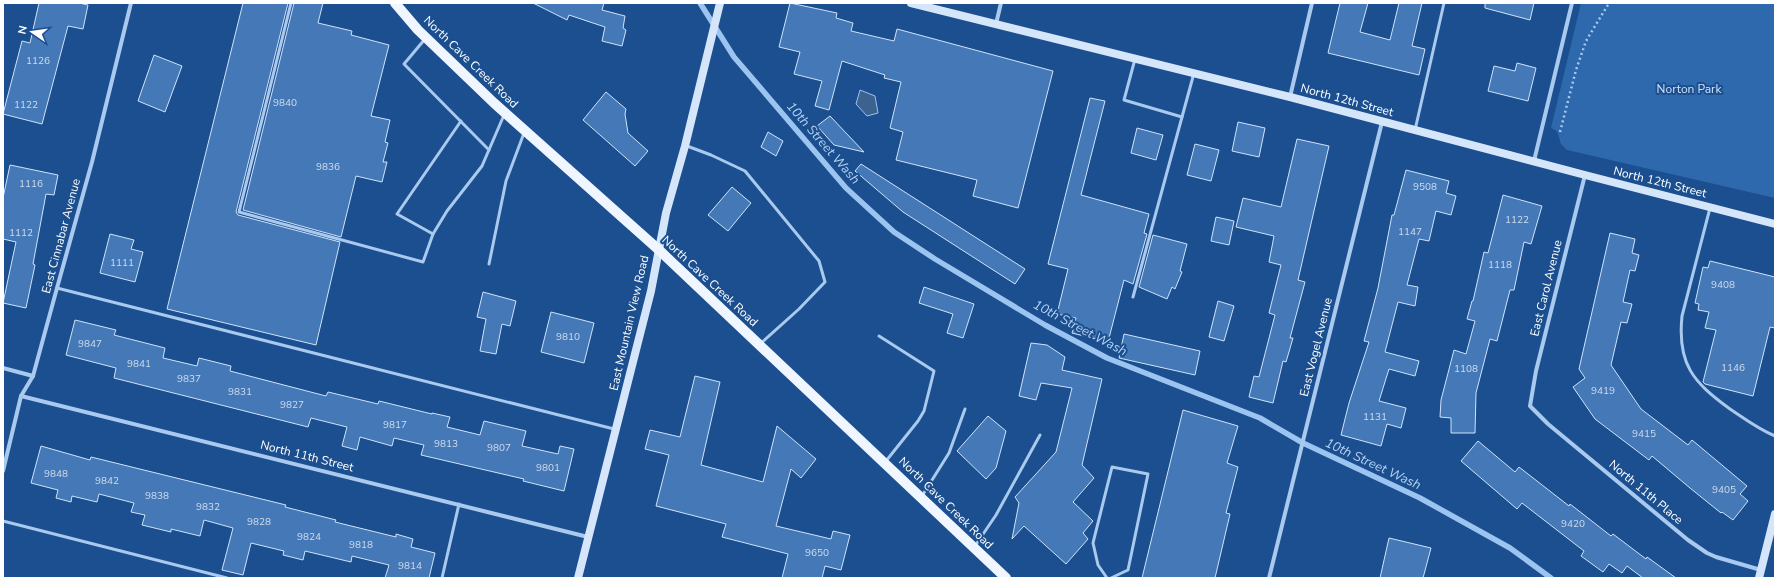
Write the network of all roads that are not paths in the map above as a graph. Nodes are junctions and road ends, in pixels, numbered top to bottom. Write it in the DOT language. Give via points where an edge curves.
graph roads {
  1 [pos="131,3"];
  2 [pos="291,3"];
  3 [pos="395,3"];
  4 [pos="720,3"];
  5 [pos="911,3"];
  6 [pos="1001,3"];
  7 [pos="1312,3"];
  8 [pos="1444,3"];
  9 [pos="1572,3"];
  10 [pos="996,24"];
  11 [pos="426,38"];
  12 [pos="1135,59"];
  13 [pos="1194,73"];
  14 [pos="1290,97"];
  15 [pos="505,113"];
  16 [pos="1182,117"];
  17 [pos="461,121"];
  18 [pos="1382,122"];
  19 [pos="1415,130"];
  20 [pos="525,131"];
  21 [pos="685,146"];
  22 [pos="489,150"];
  23 [pos="1534,162"];
  24 [pos="1585,176"];
  25 [pos="1710,207"];
  26 [pos="1775,224"];
  27 [pos="433,234"];
  28 [pos="659,250"];
  29 [pos="490,264"];
  30 [pos="57,288"];
  31 [pos="1134,297"];
  32 [pos="879,336"];
  33 [pos="758,345"];
  34 [pos="3,368"];
  35 [pos="33,376"];
  36 [pos="20,396"];
  37 [pos="1530,406"];
  38 [pos="965,409"];
  39 [pos="616,429"];
  40 [pos="1040,435"];
  41 [pos="1775,436"];
  42 [pos="885,463"];
  43 [pos="3,471"];
  44 [pos="921,498"];
  45 [pos="459,504"];
  46 [pos="1775,514"];
  47 [pos="3,521"];
  48 [pos="589,537"];
  49 [pos="974,548"];
  50 [pos="1760,574"];
  51 [pos="228,578"];
  52 [pos="442,578"];
  53 [pos="578,578"];
  54 [pos="1006,578"];
  55 [pos="1107,578"];
  56 [pos="1111,578"];
  57 [pos="1269,578"];
  1 -- 30 [label="street, East Cinnabar Avenue" via="92,162"];
  2 -- 27 [label="lane" via="238,212 424,262"];
  3 -- 11 [label="main road, North Cave Creek Road"];
  4 -- 21 [label="street, East Mountain View Road"];
  5 -- 10 [label="street, North 12th Street"];
  6 -- 10 [label="street"];
  7 -- 14 [label="street"];
  8 -- 19 [label="lane"];
  9 -- 23 [label="street"];
  10 -- 12 [label="street, North 12th Street"];
  11 -- 15 [label="main road, North Cave Creek Road"];
  11 -- 17 [label="lane" via="404,64"];
  12 -- 13 [label="street, North 12th Street"];
  12 -- 16 [label="lane" via="1124,100"];
  13 -- 14 [label="street, North 12th Street"];
  13 -- 16 [label="lane"];
  14 -- 18 [label="street, North 12th Street"];
  15 -- 20 [label="main road, North Cave Creek Road"];
  15 -- 22 [label="lane"];
  16 -- 31 [label="lane"];
  17 -- 22 [label="lane"];
  17 -- 27 [label="lane" via="397,214"];
  18 -- 19 [label="street, North 12th Street"];
  18 -- 57 [label="street, East Vogel Avenue"];
  19 -- 23 [label="street, North 12th Street"];
  20 -- 28 [label="main road, North Cave Creek Road"];
  20 -- 29 [label="lane" via="506,181"];
  21 -- 28 [label="street, East Mountain View Road"];
  21 -- 33 [label="lane" via="745,171 819,261 825,282"];
  22 -- 27 [label="lane" via="482,166 447,211"];
  23 -- 24 [label="street, North 12th Street"];
  24 -- 25 [label="street, North 12th Street"];
  24 -- 37 [label="street, East Carol Avenue" via="1536,372"];
  25 -- 26 [label="street, North 12th Street"];
  25 -- 41 [label="lane" via="1682,316 1680,332 1685,358 1692,375 1706,392 1758,429"];
  28 -- 33 [label="main road, North Cave Creek Road"];
  28 -- 39 [label="street, East Mountain View Road"];
  30 -- 35 [label="street, East Cinnabar Avenue"];
  30 -- 39 [label="lane"];
  32 -- 42 [label="lane" via="934,371 924,411"];
  33 -- 42 [label="main road, North Cave Creek Road"];
  34 -- 35 [label="street"];
  35 -- 36 [label="street, East Cinnabar Avenue"];
  36 -- 43 [label="street, East Cinnabar Avenue"];
  36 -- 45 [label="street, North 11th Street"];
  37 -- 50 [label="street, North 11th Place" via="1548,424 1701,549"];
  38 -- 44 [label="lane" via="949,452"];
  39 -- 48 [label="street, East Mountain View Road"];
  40 -- 49 [label="lane" via="996,515"];
  42 -- 44 [label="main road, North Cave Creek Road"];
  44 -- 49 [label="main road, North Cave Creek Road"];
  45 -- 48 [label="street, North 11th Street"];
  45 -- 52 [label="lane"];
  46 -- 50 [label="street"];
  47 -- 51 [label="lane"];
  48 -- 53 [label="street, East Mountain View Road"];
  49 -- 54 [label="main road, North Cave Creek Road"];
  55 -- 56 [label="lane" via="1098,565 1093,543 1112,467 1148,474 1128,570"];
}
